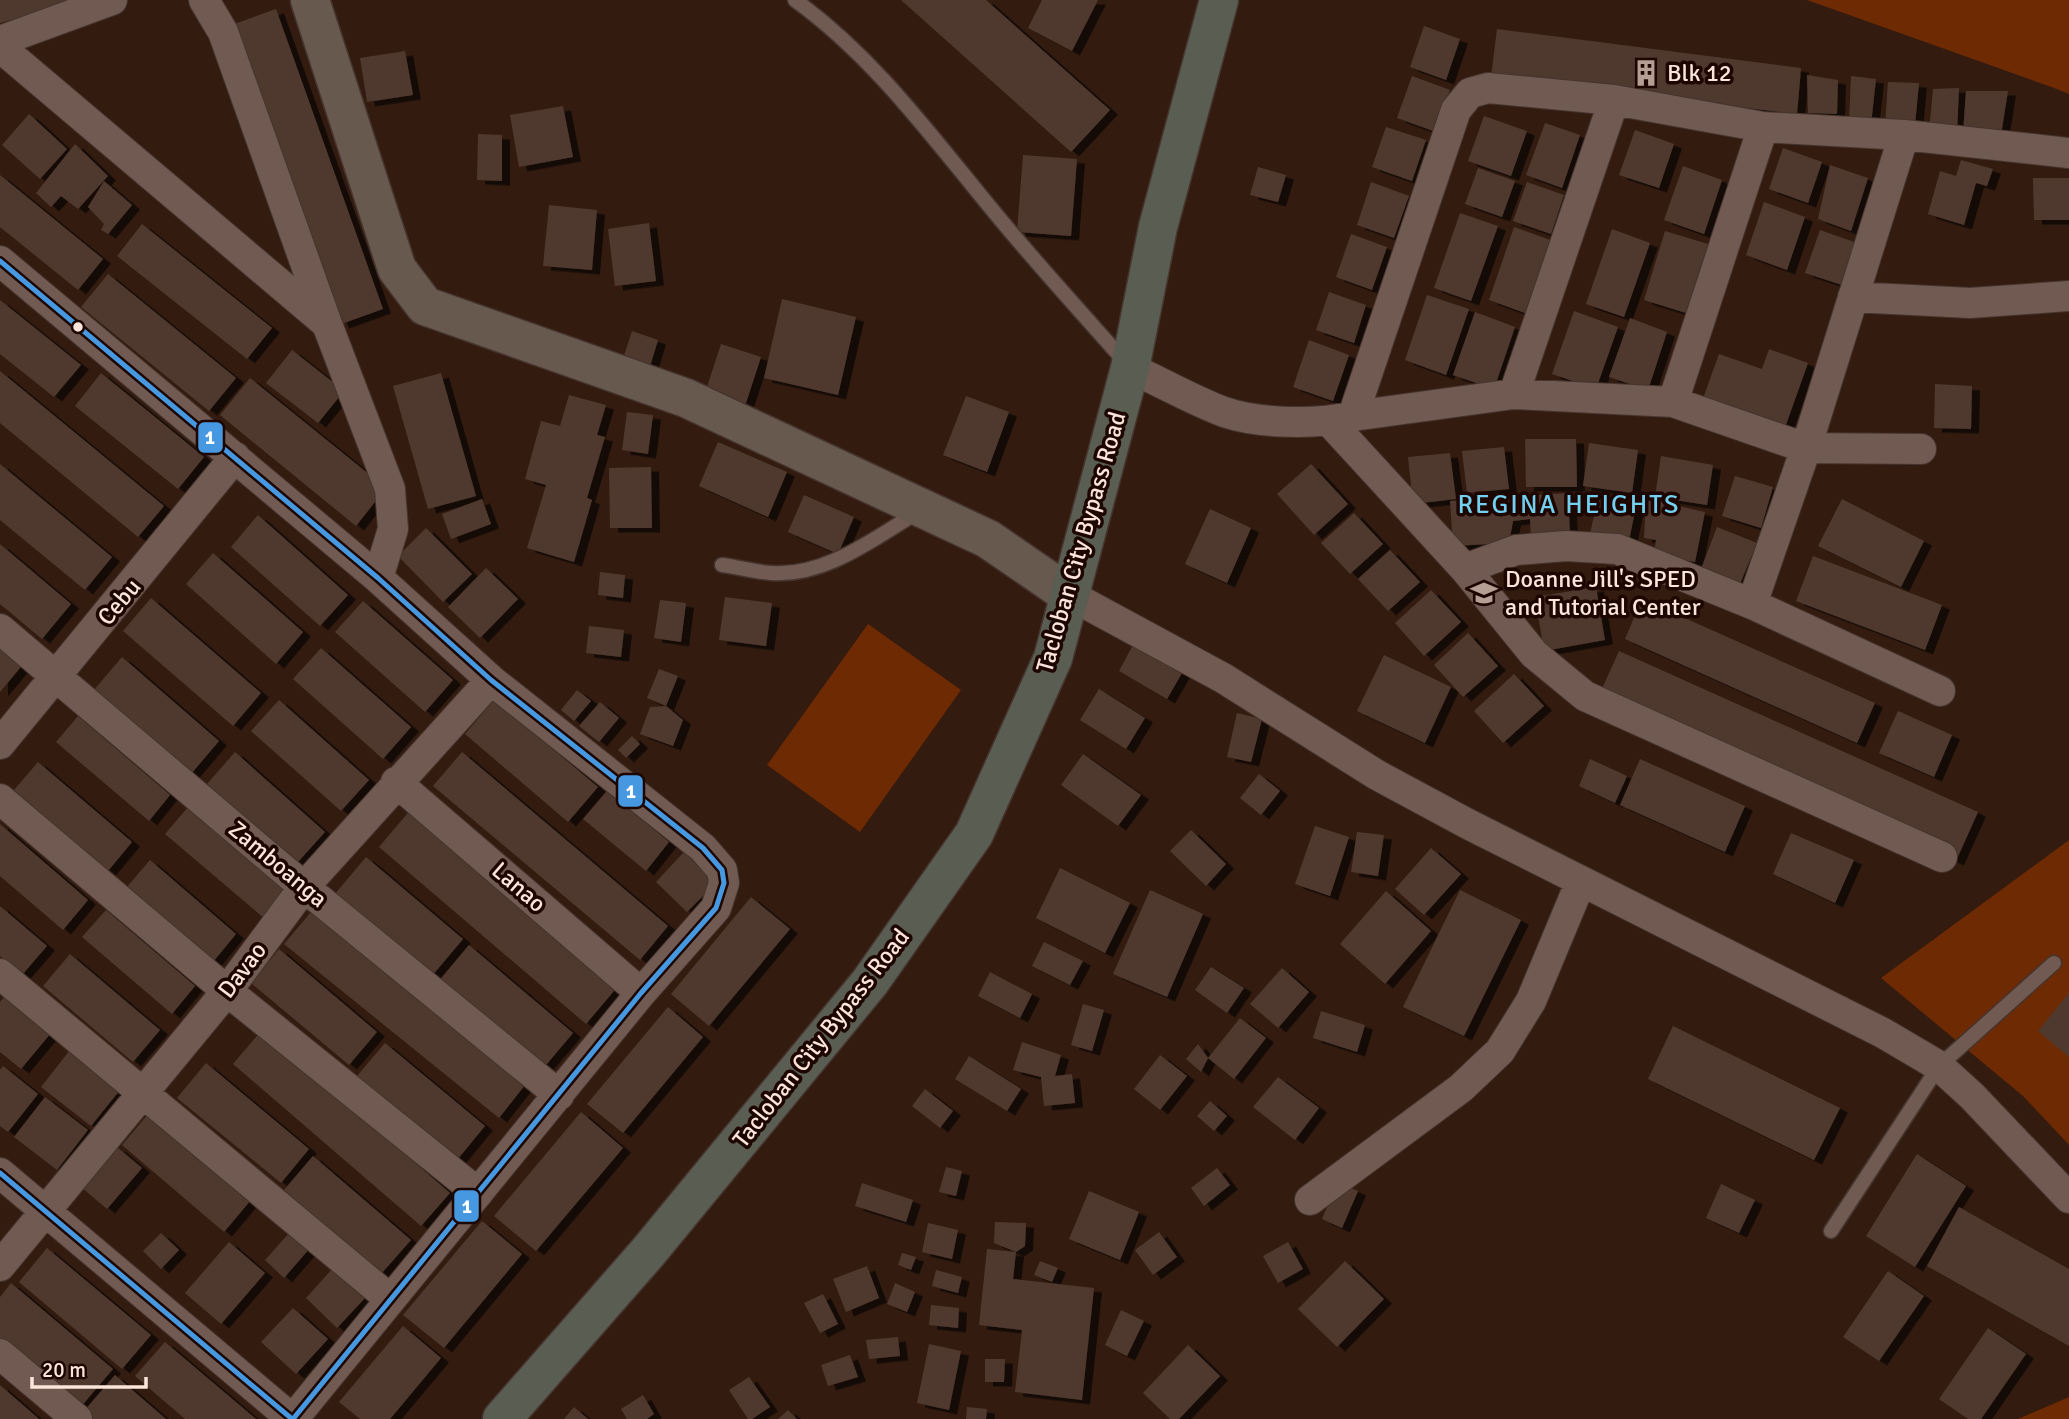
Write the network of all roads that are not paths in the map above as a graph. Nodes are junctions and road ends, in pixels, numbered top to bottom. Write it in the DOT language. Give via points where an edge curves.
graph roads {
  1 [pos="111,0"];
  2 [pos="204,0"];
  3 [pos="310,0"];
  4 [pos="795,0"];
  5 [pos="1219,0"];
  6 [pos="0,41"];
  7 [pos="0,47"];
  8 [pos="1614,100"];
  9 [pos="1763,127"];
  10 [pos="1904,135"];
  11 [pos="2069,153"];
  12 [pos="0,261"];
  13 [pos="2069,296"];
  14 [pos="1853,297"];
  15 [pos="327,324"];
  16 [pos="1130,368"];
  17 [pos="1514,394"];
  18 [pos="1673,402"];
  19 [pos="1341,419"];
  20 [pos="1806,448"];
  21 [pos="1921,449"];
  22 [pos="235,457"];
  23 [pos="922,510"];
  24 [pos="722,565"];
  25 [pos="1465,569"];
  26 [pos="378,578"];
  27 [pos="1068,594"];
  28 [pos="1752,604"];
  29 [pos="0,629"];
  30 [pos="57,676"];
  31 [pos="491,680"];
  32 [pos="1940,691"];
  33 [pos="0,744"];
  34 [pos="396,782"];
  35 [pos="0,799"];
  36 [pos="1942,856"];
  37 [pos="1581,881"];
  38 [pos="304,887"];
  39 [pos="2054,963"];
  40 [pos="0,974"];
  41 [pos="227,991"];
  42 [pos="641,993"];
  43 [pos="1939,1066"];
  44 [pos="144,1094"];
  45 [pos="559,1095"];
  46 [pos="0,1173"];
  47 [pos="478,1193"];
  48 [pos="2069,1198"];
  49 [pos="1310,1199"];
  50 [pos="47,1211"];
  51 [pos="1831,1231"];
  52 [pos="0,1266"];
  53 [pos="390,1300"];
  54 [pos="0,1354"];
  55 [pos="77,1419"];
  56 [pos="292,1419"];
  57 [pos="502,1419"];
  1 -- 6 [label="street"];
  2 -- 15 [label="street" via="223,32"];
  3 -- 23 [label="street" via="397,269 425,306 686,398"];
  4 -- 16 [label="lane" via="873,67"];
  5 -- 16 [label="highway, Tacloban City Bypass Road" via="1158,227"];
  7 -- 15 [label="street"];
  8 -- 9 [label="street"];
  8 -- 17 [label="street"];
  8 -- 19 [label="street" via="1488,88 1470,93 1456,110"];
  9 -- 10 [label="street"];
  9 -- 18 [label="street"];
  10 -- 11 [label="street"];
  10 -- 14 [label="street"];
  12 -- 22 [label="street"];
  13 -- 14 [label="street" via="1970,303"];
  14 -- 20 [label="street"];
  15 -- 26 [label="street" via="390,489 393,529"];
  16 -- 19 [label="street" via="1225,412 1283,421"];
  16 -- 27 [label="highway, Tacloban City Bypass Road"];
  17 -- 18 [label="street"];
  17 -- 19 [label="street"];
  18 -- 20 [label="street"];
  19 -- 25 [label="street"];
  20 -- 21 [label="street"];
  20 -- 28 [label="street"];
  22 -- 26 [label="street"];
  22 -- 30 [label="street, Cebu"];
  23 -- 24 [label="lane" via="839,559 805,570 772,573"];
  23 -- 27 [label="street" via="988,540"];
  25 -- 28 [label="street" via="1516,550 1566,546 1617,549"];
  25 -- 36 [label="street" via="1534,654 1585,696"];
  26 -- 31 [label="street"];
  27 -- 37 [label="street" via="1223,678 1377,775"];
  27 -- 57 [label="highway, Tacloban City Bypass Road" via="1053,658 974,834 870,982 649,1251"];
  28 -- 32 [label="street"];
  29 -- 30 [label="street, Zamboanga"];
  30 -- 33 [label="street, Cebu"];
  30 -- 38 [label="street, Zamboanga"];
  31 -- 34 [label="street, Davao"];
  31 -- 42 [label="street" via="703,848 722,870 724,883 716,908"];
  34 -- 38 [label="street, Davao"];
  34 -- 42 [label="street, Lanao"];
  35 -- 41 [label="street"];
  37 -- 43 [label="street" via="1883,1032"];
  37 -- 49 [label="street" via="1531,1002 1500,1051 1461,1088"];
  38 -- 41 [label="street, Davao"];
  38 -- 45 [label="street, Zamboanga"];
  39 -- 43 [label="lane"];
  40 -- 44 [label="street"];
  41 -- 44 [label="street, Davao"];
  41 -- 47 [label="street"];
  42 -- 45 [label="street"];
  43 -- 48 [label="street"];
  43 -- 51 [label="lane"];
  44 -- 50 [label="street, Davao"];
  44 -- 53 [label="street"];
  45 -- 47 [label="street"];
  46 -- 50 [label="street"];
  47 -- 53 [label="street"];
  50 -- 52 [label="street, Davao"];
  50 -- 56 [label="street"];
  53 -- 56 [label="street"];
  54 -- 55 [label="street"];
}
